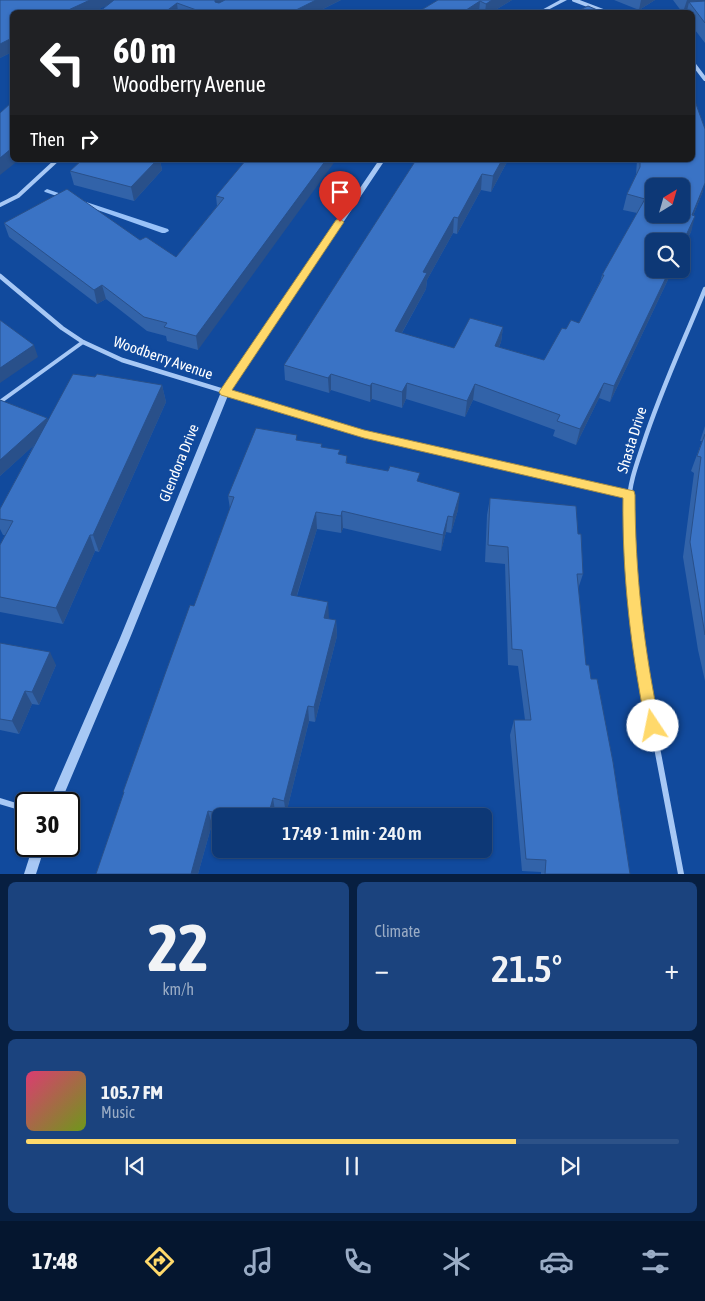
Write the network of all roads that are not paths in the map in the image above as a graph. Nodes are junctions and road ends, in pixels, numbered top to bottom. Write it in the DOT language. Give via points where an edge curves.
graph roads {
  1 [pos="564,0"];
  2 [pos="574,0"];
  3 [pos="545,10"];
  4 [pos="601,10"];
  5 [pos="695,66"];
  6 [pos="705,79"];
  7 [pos="55,162"];
  8 [pos="381,162"];
  9 [pos="0,205"];
  10 [pos="0,276"];
  11 [pos="705,289"];
  12 [pos="83,342"];
  13 [pos="225,392"];
  14 [pos="0,402"];
  15 [pos="629,495"];
  16 [pos="59,792"];
  17 [pos="0,801"];
  18 [pos="15,806"];
  19 [pos="35,857"];
  20 [pos="30,874"];
  21 [pos="682,874"];
  1 -- 3 [label="street"];
  2 -- 4 [label="street"];
  5 -- 6 [label="street"];
  7 -- 9 [label="street" via="18,196"];
  8 -- 13 [label="street, Glendora Drive"];
  10 -- 12 [label="street, Woodberry Avenue"];
  11 -- 15 [label="street, Shasta Drive" via="651,419"];
  12 -- 13 [label="street, Woodberry Avenue" via="122,360"];
  12 -- 14 [label="lane"];
  13 -- 15 [label="street, Woodberry Avenue" via="373,436"];
  13 -- 16 [label="street, Glendora Drive"];
  15 -- 21 [label="street, Shasta Drive" via="632,594 643,674"];
  17 -- 18 [label="street"];
  19 -- 20 [label="street"];
}
